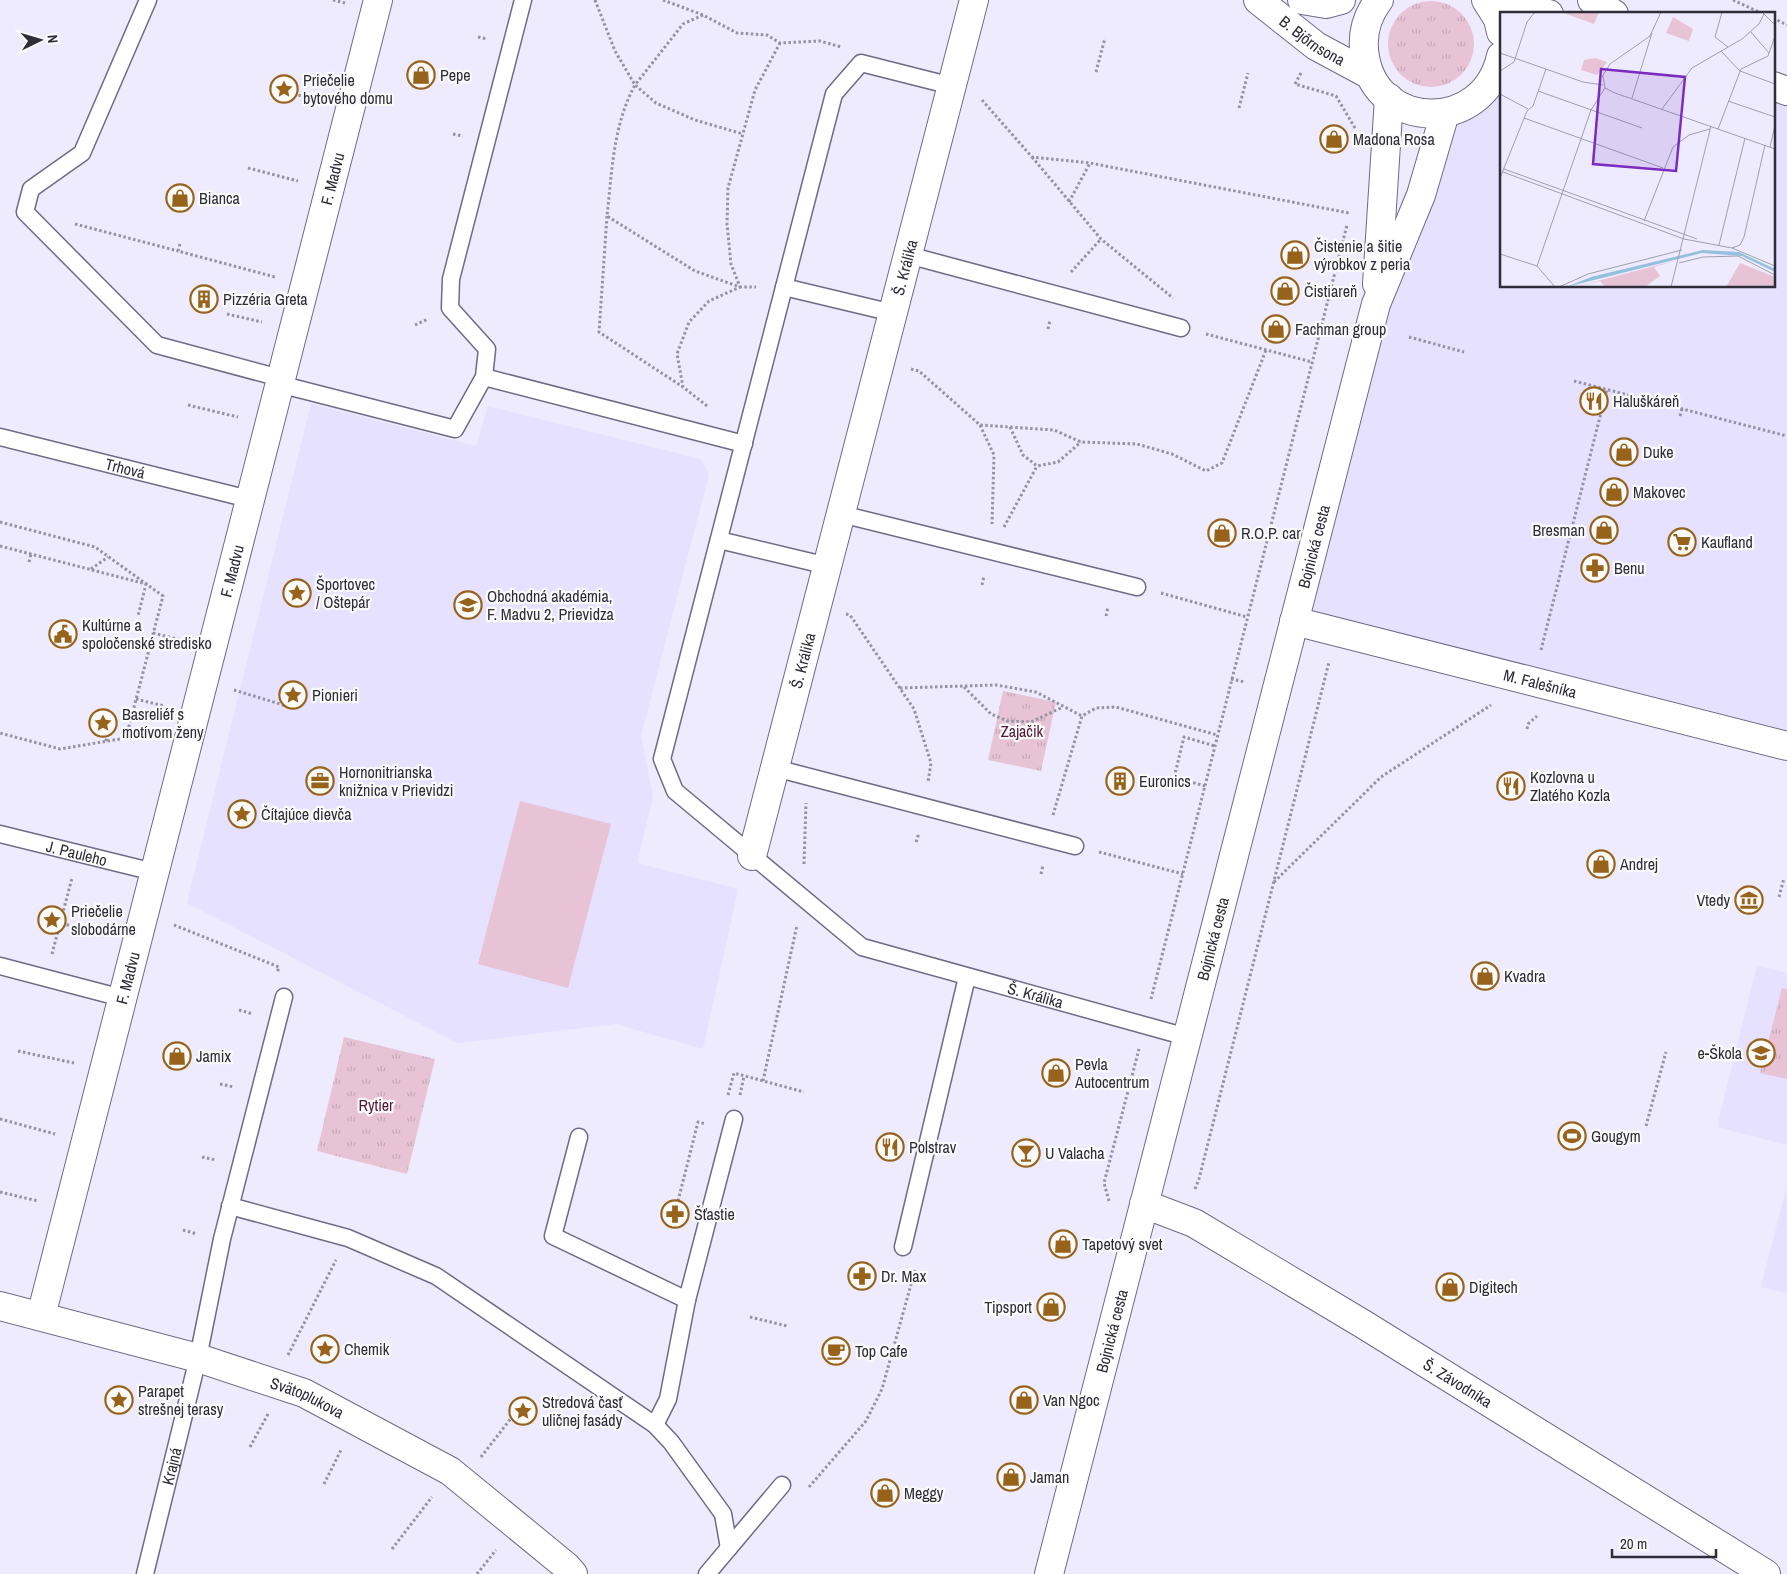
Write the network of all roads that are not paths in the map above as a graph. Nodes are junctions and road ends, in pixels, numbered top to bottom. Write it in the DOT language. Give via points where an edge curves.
graph roads {
  1 [pos="148,0"];
  2 [pos="378,0"];
  3 [pos="523,0"];
  4 [pos="1258,0"];
  5 [pos="1302,0"];
  6 [pos="1341,0"];
  7 [pos="1379,0"];
  8 [pos="1592,0"];
  9 [pos="1488,2"];
  10 [pos="973,3"];
  11 [pos="1539,12"];
  12 [pos="1611,12"];
  13 [pos="1500,28"];
  14 [pos="1498,70"];
  15 [pos="1370,75"];
  16 [pos="952,86"];
  17 [pos="1774,86"];
  18 [pos="1787,91"];
  19 [pos="1389,98"];
  20 [pos="1445,113"];
  21 [pos="908,255"];
  22 [pos="784,287"];
  23 [pos="1376,304"];
  24 [pos="893,313"];
  25 [pos="1181,328"];
  26 [pos="484,377"];
  27 [pos="280,381"];
  28 [pos="0,437"];
  29 [pos="744,444"];
  30 [pos="249,499"];
  31 [pos="841,514"];
  32 [pos="719,540"];
  33 [pos="828,566"];
  34 [pos="1137,587"];
  35 [pos="1294,621"];
  36 [pos="1787,746"];
  37 [pos="775,768"];
  38 [pos="0,834"];
  39 [pos="1075,846"];
  40 [pos="752,856"];
  41 [pos="154,872"];
  42 [pos="0,966"];
  43 [pos="967,977"];
  44 [pos="284,997"];
  45 [pos="122,998"];
  46 [pos="1187,1037"];
  47 [pos="734,1118"];
  48 [pos="579,1137"];
  49 [pos="1144,1204"];
  50 [pos="230,1206"];
  51 [pos="903,1247"];
  52 [pos="687,1300"];
  53 [pos="0,1306"];
  54 [pos="41,1316"];
  55 [pos="198,1358"];
  56 [pos="655,1426"];
  57 [pos="782,1485"];
  58 [pos="729,1548"];
  59 [pos="145,1574"];
  60 [pos="573,1574"];
  61 [pos="707,1574"];
  62 [pos="1049,1574"];
  63 [pos="1766,1574"];
  1 -- 27 [label="lane" via="82,153 31,189 25,212 157,345"];
  2 -- 27 [label="street, F. Madvu"];
  3 -- 26 [label="lane" via="450,279 450,308 487,348"];
  4 -- 15 [label="street, B. Bjőrnsona" via="1316,46"];
  5 -- 6 [label="street, B. Bjőrnsona" via="1326,4"];
  7 -- 15 [label="street" via="1364,33 1363,46"];
  8 -- 12 [label="street"];
  9 -- 11 [label="street"];
  9 -- 13 [label="street"];
  10 -- 16 [label="street, Š. Králika"];
  14 -- 20 [label="street" via="1487,88 1472,102"];
  15 -- 19 [label="street"];
  16 -- 21 [label="street, Š. Králika"];
  16 -- 22 [label="lane" via="861,63 834,94"];
  17 -- 18 [label="street"];
  19 -- 20 [label="street" via="1410,110"];
  19 -- 23 [label="street, Bojnická cesta"];
  20 -- 23 [label="street, Bojnická cesta" via="1421,194"];
  21 -- 24 [label="street, Š. Králika"];
  21 -- 25 [label="lane"];
  22 -- 24 [label="lane"];
  22 -- 29 [label="lane"];
  23 -- 35 [label="street, Bojnická cesta"];
  24 -- 31 [label="street, Š. Králika"];
  26 -- 27 [label="lane" via="455,429"];
  26 -- 29 [label="lane"];
  27 -- 30 [label="street, F. Madvu"];
  28 -- 30 [label="lane, Trhová"];
  29 -- 32 [label="lane"];
  30 -- 41 [label="street, F. Madvu"];
  31 -- 33 [label="street, Š. Králika"];
  31 -- 34 [label="lane"];
  32 -- 33 [label="lane"];
  32 -- 40 [label="lane" via="662,759 674,791"];
  33 -- 37 [label="street, Š. Králika"];
  35 -- 36 [label="street, M. Falešníka"];
  35 -- 46 [label="street, Bojnická cesta"];
  37 -- 39 [label="lane"];
  37 -- 40 [label="street, Š. Králika"];
  38 -- 41 [label="lane, J. Pauleho"];
  40 -- 43 [label="lane, Š. Králika" via="862,948"];
  41 -- 45 [label="street, F. Madvu"];
  42 -- 45 [label="lane"];
  43 -- 46 [label="lane, Š. Králika"];
  43 -- 51 [label="lane"];
  44 -- 50 [label="lane, Krajná"];
  45 -- 54 [label="street, F. Madvu"];
  46 -- 49 [label="street, Bojnická cesta"];
  47 -- 52 [label="lane"];
  48 -- 52 [label="lane" via="553,1236"];
  49 -- 62 [label="street, Bojnická cesta"];
  49 -- 63 [label="street, Š. Závodníka" via="1194,1223"];
  50 -- 55 [label="lane, Krajná"];
  50 -- 56 [label="lane" via="348,1238 436,1276"];
  52 -- 56 [label="lane" via="668,1399"];
  53 -- 54 [label="street, Svätoplukova"];
  54 -- 55 [label="street, Svätoplukova"];
  55 -- 59 [label="lane, Krajná"];
  55 -- 60 [label="street, Svätoplukova" via="304,1393 450,1471"];
  56 -- 58 [label="lane" via="671,1442 723,1514"];
  57 -- 58 [label="lane"];
  58 -- 61 [label="lane"];
}
